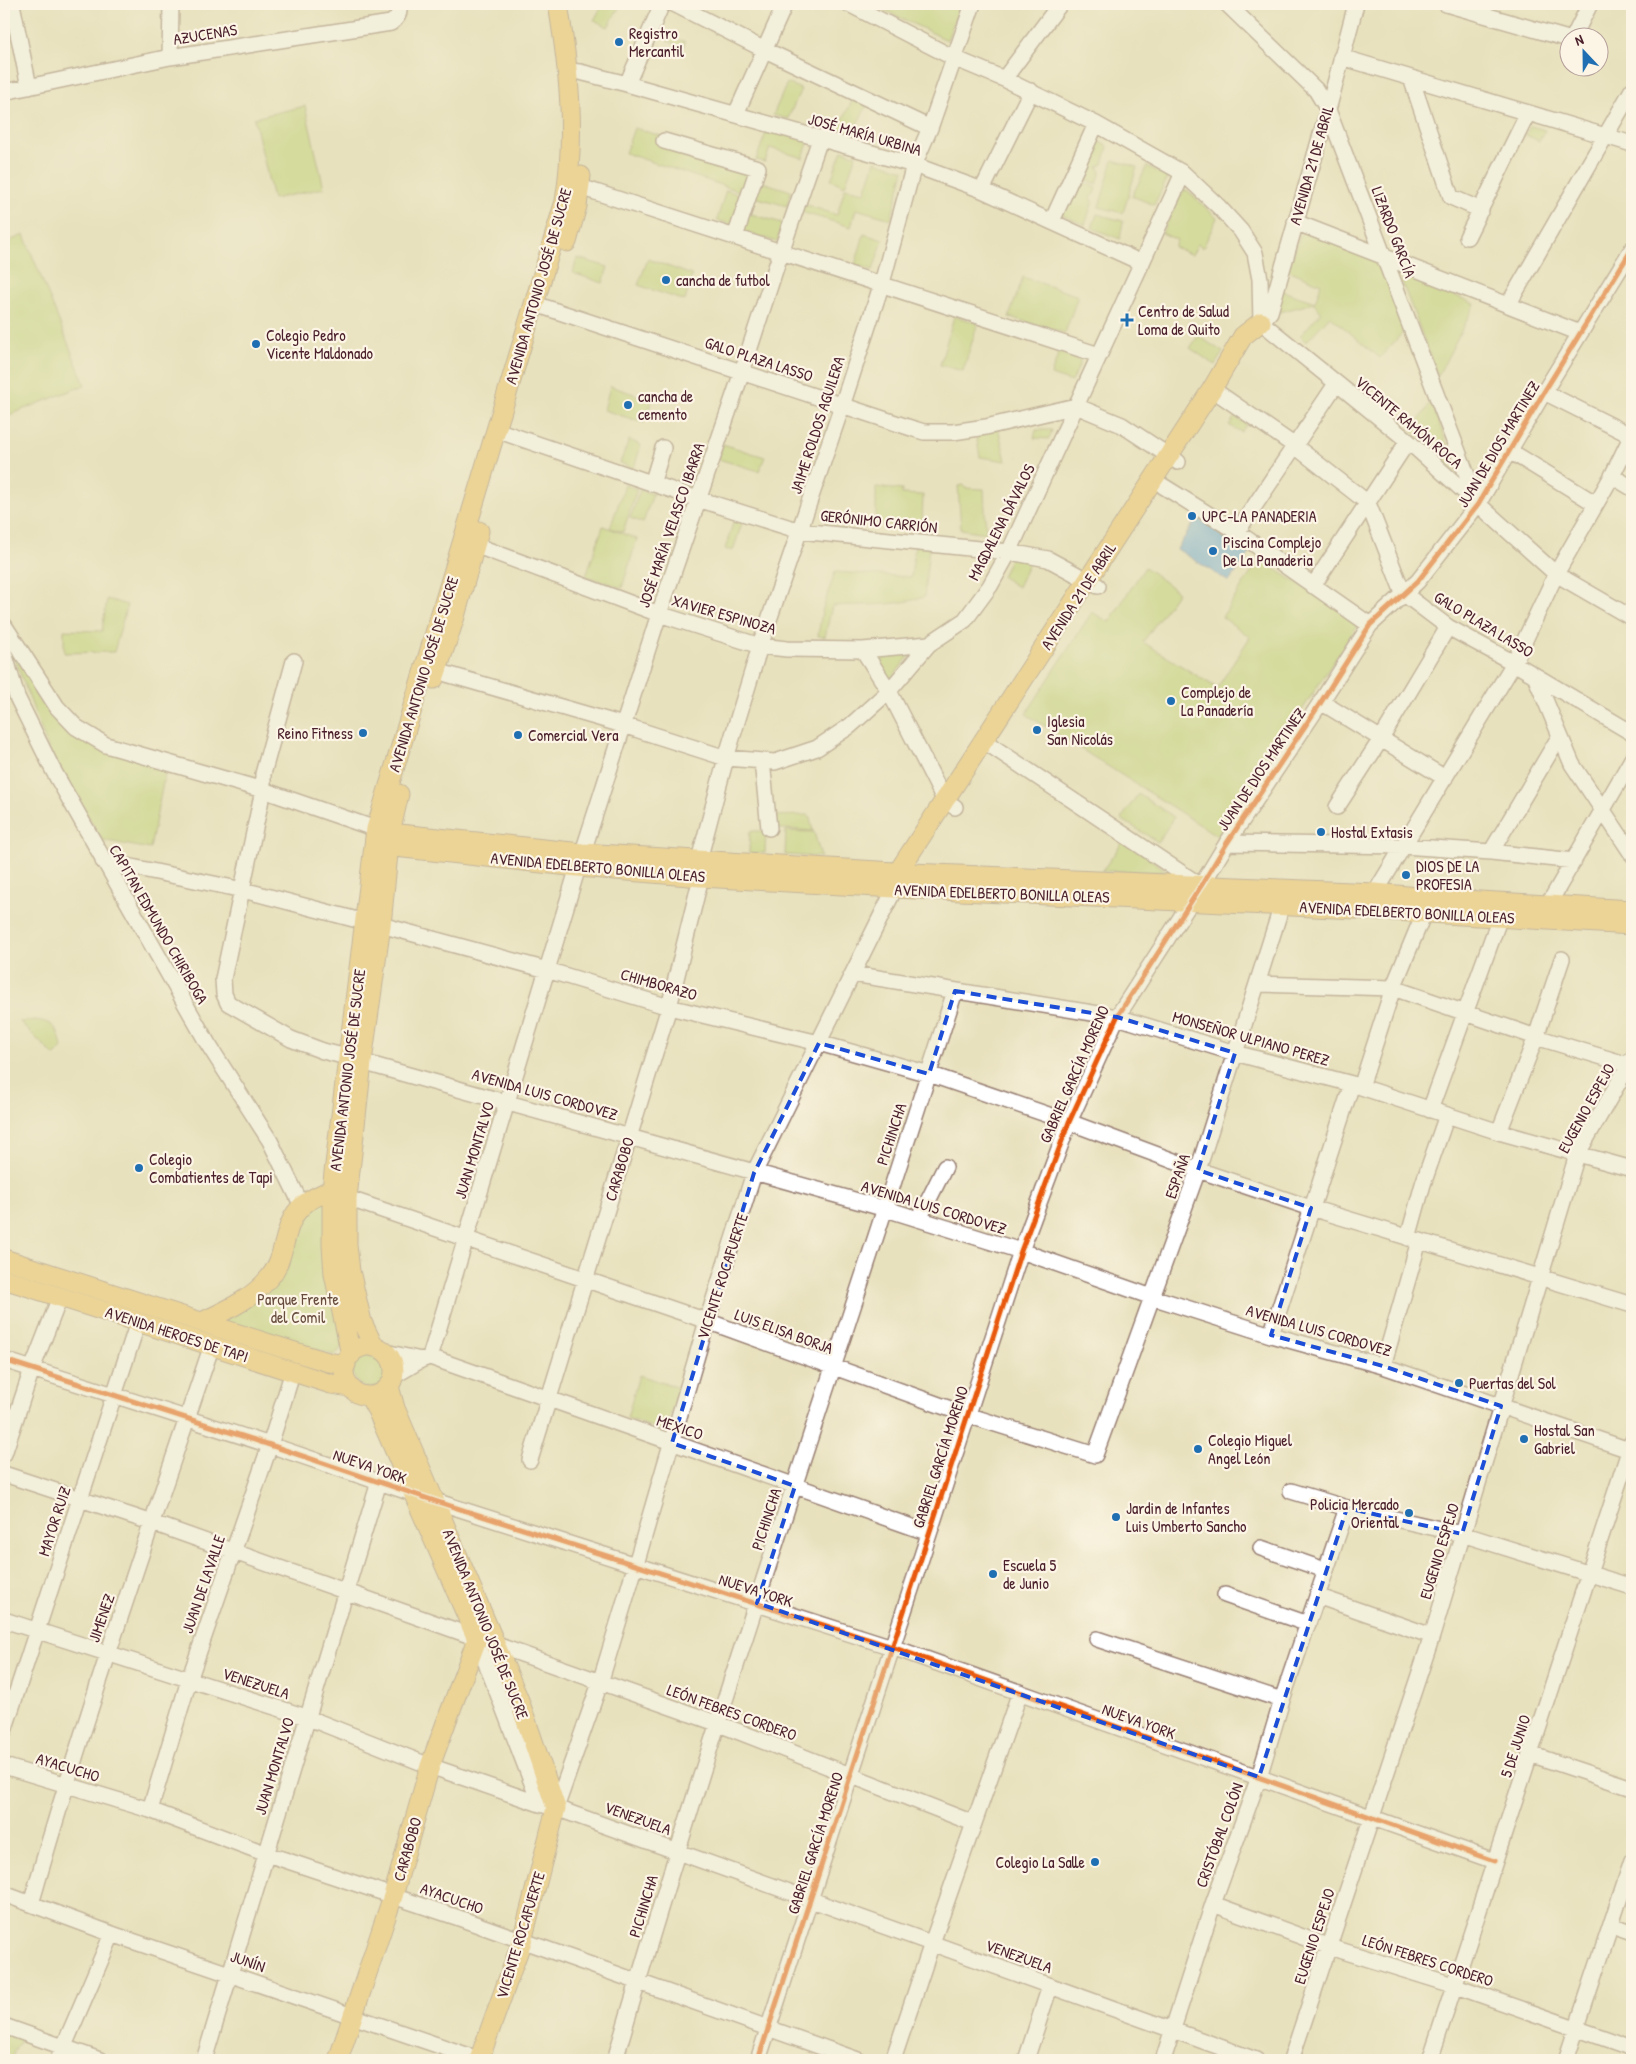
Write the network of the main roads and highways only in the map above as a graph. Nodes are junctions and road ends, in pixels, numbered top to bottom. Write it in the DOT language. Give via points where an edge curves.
graph roads {
  1 [pos="558,4"];
  2 [pos="570,4"];
  3 [pos="574,71"];
  4 [pos="1261,322"];
  5 [pos="1173,459"];
  6 [pos="1093,583"];
  7 [pos="382,839"];
  8 [pos="901,878"];
  9 [pos="1197,894"];
  10 [pos="1632,910"];
  11 [pos="1632,925"];
  12 [pos="340,1193"];
  13 [pos="4,1259"];
  14 [pos="4,1279"];
  15 [pos="202,1322"];
  16 [pos="380,1350"];
  17 [pos="348,1353"];
  18 [pos="322,1360"];
  19 [pos="391,1381"];
  20 [pos="350,1387"];
  21 [pos="369,1396"];
  22 [pos="477,1639"];
  23 [pos="548,1806"];
  24 [pos="338,2060"];
  25 [pos="480,2060"];
  1 -- 3 [label="main road, AVENIDA ANTONIO JOSÉ DE SUCRE"];
  2 -- 3 [label="main road, AVENIDA ANTONIO JOSÉ DE SUCRE"];
  3 -- 7 [label="main road, AVENIDA ANTONIO JOSÉ DE SUCRE" via="570,94 574,186 558,225 541,306"];
  4 -- 5 [label="main road, AVENIDA 21 DE ABRIL" via="1253,341"];
  5 -- 6 [label="main road, AVENIDA 21 DE ABRIL"];
  5 -- 6 [label="main road, AVENIDA 21 DE ABRIL" via="1163,486"];
  6 -- 8 [label="main road, AVENIDA 21 DE ABRIL"];
  7 -- 8 [label="main road, AVENIDA EDELBERTO BONILLA OLEAS" via="580,860"];
  7 -- 12 [label="main road, AVENIDA ANTONIO JOSÉ DE SUCRE"];
  8 -- 9 [label="main road, AVENIDA EDELBERTO BONILLA OLEAS"];
  9 -- 10 [label="main road, AVENIDA EDELBERTO BONILLA OLEAS" via="1375,893"];
  9 -- 11 [label="main road, AVENIDA EDELBERTO BONILLA OLEAS" via="1282,905"];
  12 -- 15 [label="main road" via="302,1206 293,1218 271,1277 252,1295"];
  12 -- 16 [label="main road, AVENIDA ANTONIO JOSÉ DE SUCRE" via="350,1271 362,1322"];
  12 -- 17 [label="main road, AVENIDA ANTONIO JOSÉ DE SUCRE" via="332,1246"];
  13 -- 15 [label="main road, AVENIDA HEROES DE TAPI"];
  14 -- 20 [label="main road, AVENIDA HEROES DE TAPI" via="331,1384"];
  15 -- 18 [label="main road, AVENIDA HEROES DE TAPI"];
  16 -- 17 [label="main road" via="362,1348"];
  16 -- 19 [label="main road" via="393,1363"];
  17 -- 18 [label="main road, AVENIDA HEROES DE TAPI"];
  17 -- 18 [label="main road" via="344,1351"];
  17 -- 20 [label="main road" via="346,1379"];
  19 -- 21 [label="main road" via="378,1394"];
  19 -- 23 [label="main road, AVENIDA ANTONIO JOSÉ DE SUCRE" via="395,1408 519,1700"];
  20 -- 21 [label="main road"];
  21 -- 22 [label="main road, AVENIDA ANTONIO JOSÉ DE SUCRE"];
  22 -- 24 [label="main road, CARABOBO" via="430,1766 394,1896"];
  23 -- 25 [label="main road, VICENTE ROCAFUERTE" via="522,1941"];
}
